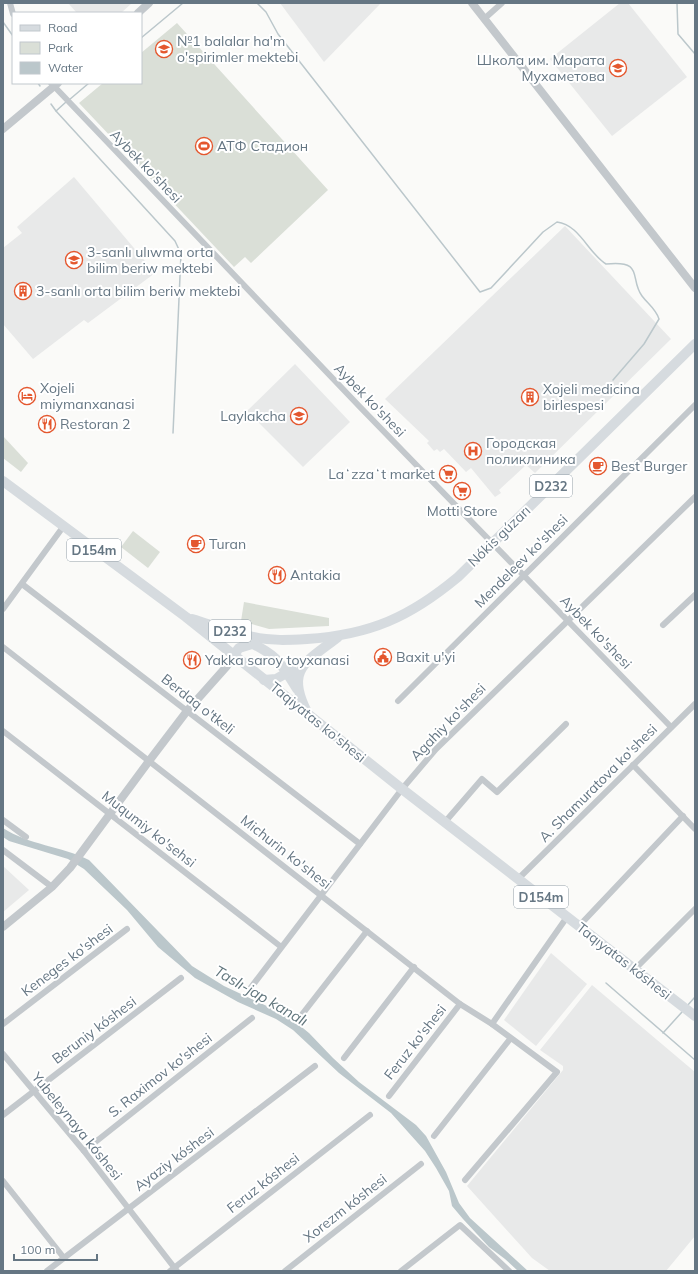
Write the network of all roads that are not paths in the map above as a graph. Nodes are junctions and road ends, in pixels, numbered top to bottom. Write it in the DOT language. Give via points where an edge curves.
graph roads {
  1 [pos="149,3"];
  2 [pos="472,3"];
  3 [pos="502,3"];
  4 [pos="139,12"];
  5 [pos="484,19"];
  6 [pos="55,84"];
  7 [pos="3,129"];
  8 [pos="695,288"];
  9 [pos="695,344"];
  10 [pos="695,405"];
  11 [pos="3,481"];
  12 [pos="695,497"];
  13 [pos="63,527"];
  14 [pos="493,543"];
  15 [pos="524,574"];
  16 [pos="22,584"];
  17 [pos="695,594"];
  18 [pos="3,609"];
  19 [pos="186,617"];
  20 [pos="568,619"];
  21 [pos="664,625"];
  22 [pos="228,631"];
  23 [pos="338,637"];
  24 [pos="274,639"];
  25 [pos="252,643"];
  26 [pos="3,647"];
  27 [pos="233,656"];
  28 [pos="308,659"];
  29 [pos="287,673"];
  30 [pos="264,680"];
  31 [pos="298,691"];
  32 [pos="398,701"];
  33 [pos="695,704"];
  34 [pos="187,711"];
  35 [pos="309,716"];
  36 [pos="566,724"];
  37 [pos="671,728"];
  38 [pos="3,731"];
  39 [pos="149,761"];
  40 [pos="633,766"];
  41 [pos="402,789"];
  42 [pos="109,813"];
  43 [pos="682,816"];
  44 [pos="3,820"];
  45 [pos="445,822"];
  46 [pos="695,829"];
  47 [pos="26,837"];
  48 [pos="360,844"];
  49 [pos="3,850"];
  50 [pos="518,879"];
  51 [pos="52,887"];
  52 [pos="321,894"];
  53 [pos="695,909"];
  54 [pos="567,917"];
  55 [pos="579,926"];
  56 [pos="3,927"];
  57 [pos="127,929"];
  58 [pos="367,931"];
  59 [pos="280,946"];
  60 [pos="414,966"];
  61 [pos="635,969"];
  62 [pos="181,978"];
  63 [pos="249,990"];
  64 [pos="460,1004"];
  65 [pos="693,1015"];
  66 [pos="300,1017"];
  67 [pos="252,1018"];
  68 [pos="3,1024"];
  69 [pos="492,1024"];
  70 [pos="510,1039"];
  71 [pos="3,1054"];
  72 [pos="344,1058"];
  73 [pos="315,1066"];
  74 [pos="32,1092"];
  75 [pos="389,1096"];
  76 [pos="3,1115"];
  77 [pos="370,1115"];
  78 [pos="434,1136"];
  79 [pos="84,1152"];
  80 [pos="421,1164"];
  81 [pos="465,1180"];
  82 [pos="3,1181"];
  83 [pos="128,1209"];
  84 [pos="64,1258"];
  85 [pos="174,1270"];
  86 [pos="47,1271"];
  87 [pos="284,1271"];
  88 [pos="401,1271"];
  89 [pos="509,1271"];
  1 -- 4 [label="street"];
  2 -- 5 [label="street"];
  3 -- 5 [label="street"];
  5 -- 8 [label="street"];
  6 -- 7 [label="street"];
  6 -- 14 [label="street, Aybek ko'shesi"];
  9 -- 14 [label="main road, Nókis gúzarı / D232"];
  10 -- 15 [label="street, Mendeleev ko'shesi"];
  11 -- 13 [label="main road, D154m"];
  12 -- 20 [label="street, Agahiy ko'shesi"];
  13 -- 16 [label="street"];
  13 -- 19 [label="main road, D154m"];
  14 -- 15 [label="street, Aybek ko'shesi"];
  14 -- 23 [label="main road, Nókis gúzarı / D232" via="432,598 399,617"];
  15 -- 20 [label="street, Aybek ko'shesi"];
  15 -- 32 [label="street, Mendeleev ko'shesi"];
  16 -- 18 [label="street"];
  16 -- 34 [label="street, Berdaq o'tkeli"];
  17 -- 21 [label="street"];
  19 -- 22 [label="main road, D232"];
  19 -- 27 [label="main road, D154m"];
  20 -- 37 [label="street, Aybek ko'shesi"];
  20 -- 41 [label="street, Agahiy ko'shesi" via="436,749"];
  22 -- 24 [label="main road, D232"];
  22 -- 25 [label="main road"];
  23 -- 24 [label="main road, D232"];
  23 -- 28 [label="main road"];
  24 -- 25 [label="main road, D232"];
  25 -- 27 [label="main road, D232" via="239,648"];
  25 -- 29 [label="main road" via="279,660"];
  26 -- 39 [label="street, Michurin ko'shesi"];
  27 -- 30 [label="main road, Taqiyatas ko'shesi / D154m"];
  27 -- 34 [label="street"];
  28 -- 29 [label="main road"];
  28 -- 31 [label="main road" via="300,671"];
  29 -- 30 [label="main road" via="276,679"];
  29 -- 31 [label="main road"];
  30 -- 35 [label="main road, Taqiyatas ko'shesi / D154m"];
  31 -- 35 [label="main road"];
  33 -- 37 [label="street, A. Shamuratova ko'shesi"];
  34 -- 39 [label="street"];
  34 -- 48 [label="street, Berdaq o'tkeli"];
  35 -- 41 [label="main road, Taqiyatas ko'shesi / D154m"];
  36 -- 45 [label="street" via="497,792 482,779"];
  37 -- 40 [label="street, A. Shamuratova ko'shesi"];
  38 -- 42 [label="street, Muqumiy ko'sehsi"];
  39 -- 42 [label="street"];
  39 -- 52 [label="street, Michurin ko'shesi"];
  40 -- 43 [label="street"];
  40 -- 50 [label="street, A. Shamuratova ko'shesi"];
  41 -- 45 [label="main road, Taqıyatas kóshesi / D154m"];
  41 -- 48 [label="street, Agahiy ko'shesi"];
  42 -- 51 [label="street" via="70,868"];
  42 -- 59 [label="street, Muqumiy ko'sehsi"];
  43 -- 46 [label="street"];
  43 -- 55 [label="street"];
  44 -- 47 [label="street"];
  45 -- 50 [label="main road, Taqıyatas kóshesi / D154m"];
  48 -- 52 [label="street, Agahiy ko'shesi"];
  49 -- 51 [label="street"];
  50 -- 54 [label="main road, Taqıyatas kóshesi / D154m"];
  51 -- 56 [label="street"];
  52 -- 58 [label="street, Michurin ko'shesi"];
  52 -- 59 [label="street, Agahiy ko'shesi"];
  53 -- 61 [label="street"];
  54 -- 55 [label="main road, Taqıyatas kóshesi / D154m"];
  54 -- 69 [label="street"];
  55 -- 61 [label="main road, Taqıyatas kóshesi / D154m"];
  57 -- 68 [label="street, Keneges ko'shesi"];
  58 -- 60 [label="street, Michurin ko'shesi"];
  58 -- 66 [label="street"];
  59 -- 63 [label="street, Agahiy ko'shesi"];
  60 -- 64 [label="street, Michurin ko'shesi"];
  60 -- 72 [label="street"];
  61 -- 65 [label="main road, Taqıyatas kóshesi / D154m"];
  62 -- 74 [label="street, Beruniy kóshesi"];
  64 -- 69 [label="street, Michurin ko'shesi"];
  64 -- 75 [label="street, Feruz ko'shesi"];
  67 -- 79 [label="street, S. Raximov ko'shesi"];
  69 -- 70 [label="street, Michurin ko'shesi"];
  70 -- 78 [label="street"];
  70 -- 81 [label="street, Michurin ko'shesi" via="557,1072"];
  71 -- 74 [label="street, Yubeleynaya kóshesi"];
  73 -- 83 [label="street, Ayaziy kóshesi"];
  74 -- 76 [label="street, Beruniy kóshesi"];
  74 -- 79 [label="street, Yubeleynaya kóshesi"];
  77 -- 85 [label="street, Feruz kóshesi"];
  79 -- 83 [label="street, Yubeleynaya kóshesi"];
  80 -- 87 [label="street, Xorezm kóshesi"];
  82 -- 84 [label="street"];
  83 -- 84 [label="street, Ayaziy kóshesi"];
  83 -- 85 [label="street, Yubeleynaya kóshesi"];
  84 -- 86 [label="street, Ayaziy kóshesi"];
  88 -- 89 [label="street" via="460,1225"];
}
